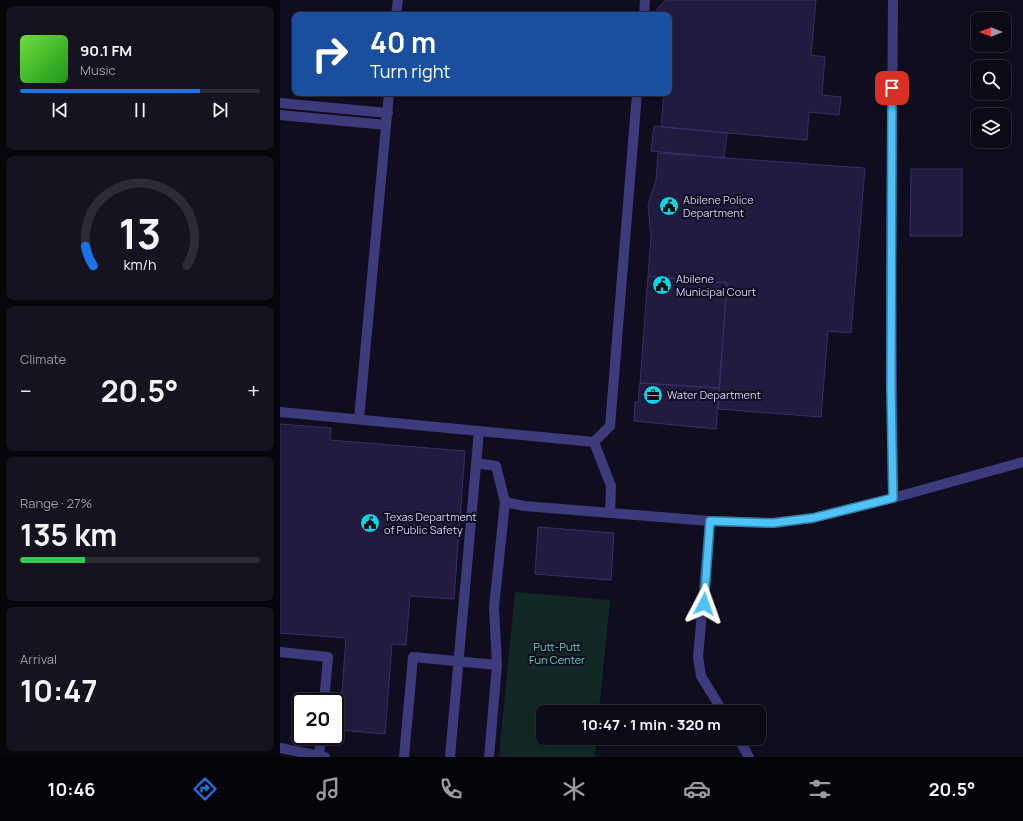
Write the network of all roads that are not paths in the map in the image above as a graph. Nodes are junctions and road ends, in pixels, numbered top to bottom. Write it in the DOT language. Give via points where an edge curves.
graph roads {
  1 [pos="398,0"];
  2 [pos="645,0"];
  3 [pos="893,0"];
  4 [pos="396,12"];
  5 [pos="644,12"];
  6 [pos="389,96"];
  7 [pos="637,96"];
  8 [pos="280,103"];
  9 [pos="388,113"];
  10 [pos="280,115"];
  11 [pos="386,125"];
  12 [pos="280,412"];
  13 [pos="360,419"];
  14 [pos="479,431"];
  15 [pos="594,442"];
  16 [pos="1023,462"];
  17 [pos="476,463"];
  18 [pos="893,498"];
  19 [pos="505,502"];
  20 [pos="610,513"];
  21 [pos="710,521"];
  22 [pos="280,652"];
  23 [pos="458,662"];
  24 [pos="497,665"];
  25 [pos="325,693"];
  26 [pos="719,705"];
  27 [pos="321,745"];
  28 [pos="742,745"];
  29 [pos="280,748"];
  30 [pos="322,756"];
  31 [pos="404,757"];
  32 [pos="450,757"];
  33 [pos="489,757"];
  34 [pos="750,757"];
  1 -- 4 [label="street"];
  2 -- 5 [label="street"];
  3 -- 18 [label="street"];
  6 -- 9 [label="street"];
  7 -- 15 [label="street" via="610,426"];
  8 -- 9 [label="street"];
  9 -- 11 [label="street"];
  10 -- 11 [label="street"];
  11 -- 13 [label="street"];
  12 -- 13 [label="street"];
  13 -- 14 [label="street"];
  14 -- 15 [label="street"];
  14 -- 17 [label="street"];
  15 -- 20 [label="street" via="611,486"];
  16 -- 18 [label="street"];
  17 -- 19 [label="street" via="496,466"];
  17 -- 23 [label="street"];
  18 -- 21 [label="street" via="813,518 773,523"];
  19 -- 20 [label="street"];
  19 -- 24 [label="street" via="494,607"];
  20 -- 21 [label="street"];
  21 -- 26 [label="street" via="698,656 701,676"];
  22 -- 25 [label="street" via="328,656"];
  23 -- 24 [label="street"];
  23 -- 31 [label="street" via="414,657"];
  23 -- 32 [label="street"];
  24 -- 33 [label="street"];
  27 -- 30 [label="street"];
  28 -- 34 [label="street"];
  29 -- 30 [label="street"];
}
